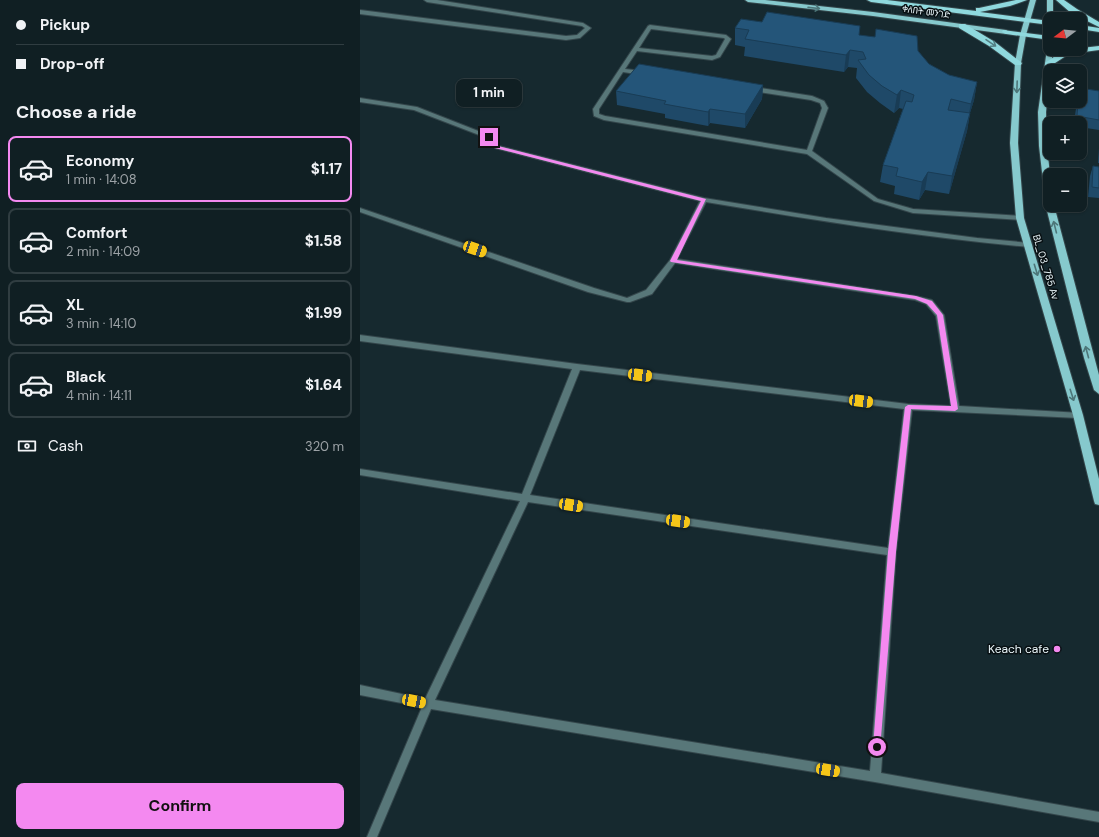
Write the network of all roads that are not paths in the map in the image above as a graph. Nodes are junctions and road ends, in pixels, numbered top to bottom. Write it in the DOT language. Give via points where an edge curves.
graph roads {
  1 [pos="427,0"];
  2 [pos="748,0"];
  3 [pos="870,0"];
  4 [pos="1023,0"];
  5 [pos="1033,0"];
  6 [pos="1050,0"];
  7 [pos="1060,0"];
  8 [pos="360,12"];
  9 [pos="966,12"];
  10 [pos="1050,12"];
  11 [pos="1027,20"];
  12 [pos="1043,23"];
  13 [pos="1099,25"];
  14 [pos="962,26"];
  15 [pos="1087,28"];
  16 [pos="1099,30"];
  17 [pos="1006,32"];
  18 [pos="1023,35"];
  19 [pos="1043,37"];
  20 [pos="1087,43"];
  21 [pos="1099,45"];
  22 [pos="1099,48"];
  23 [pos="635,49"];
  24 [pos="1050,56"];
  25 [pos="1018,63"];
  26 [pos="1049,63"];
  27 [pos="621,70"];
  28 [pos="651,74"];
  29 [pos="743,88"];
  30 [pos="360,100"];
  31 [pos="809,152"];
  32 [pos="704,200"];
  33 [pos="360,210"];
  34 [pos="1020,218"];
  35 [pos="1028,245"];
  36 [pos="673,261"];
  37 [pos="360,338"];
  38 [pos="577,367"];
  39 [pos="1099,390"];
  40 [pos="908,407"];
  41 [pos="955,409"];
  42 [pos="1078,415"];
  43 [pos="360,472"];
  44 [pos="525,498"];
  45 [pos="1099,501"];
  46 [pos="892,552"];
  47 [pos="360,690"];
  48 [pos="428,704"];
  49 [pos="875,777"];
  50 [pos="1099,817"];
  51 [pos="372,837"];
  1 -- 8 [label="street" via="583,25 588,28 577,38 566,38"];
  2 -- 14 [label="main road, ቀለበት መንገድ, one-way"];
  3 -- 9 [label="highway"];
  4 -- 9 [label="highway"];
  5 -- 11 [label="main road, BL_03_785 Av"];
  6 -- 10 [label="main road"];
  7 -- 13 [label="highway" via="1074,12"];
  9 -- 11 [label="highway"];
  11 -- 12 [label="highway"];
  11 -- 18 [label="main road, BL_03_785 Av"];
  14 -- 17 [label="main road, ቀለበት መንገድ"];
  14 -- 25 [label="highway, one-way"];
  15 -- 16 [label="highway"];
  17 -- 18 [label="highway"];
  18 -- 19 [label="highway"];
  18 -- 25 [label="main road, BL_03_785 Av"];
  20 -- 21 [label="highway"];
  22 -- 26 [label="highway" via="1068,52"];
  23 -- 23 [label="street" via="712,58 718,56 728,39 650,27"];
  23 -- 27 [label="street"];
  24 -- 26 [label="main road, BL_03_785 Av"];
  25 -- 34 [label="main road, BL_03_785 Av, one-way" via="1014,143"];
  39 -- 26 [label="main road, BL_03_785 Av, one-way" via="1050,207 1042,112"];
  27 -- 28 [label="street"];
  27 -- 31 [label="street" via="596,109 596,115"];
  29 -- 31 [label="street" via="812,98 822,102 825,108"];
  30 -- 32 [label="street" via="415,108 489,137 497,147"];
  31 -- 34 [label="street" via="876,200 913,211"];
  32 -- 35 [label="street" via="834,221"];
  32 -- 36 [label="street"];
  33 -- 36 [label="street" via="591,290 627,300 649,292"];
  34 -- 35 [label="main road, BL_03_785 Av"];
  35 -- 42 [label="main road, BL_03_785 Av, one-way"];
  36 -- 41 [label="street" via="930,302 940,315"];
  37 -- 38 [label="street"];
  38 -- 40 [label="street"];
  38 -- 44 [label="street"];
  40 -- 41 [label="street"];
  40 -- 46 [label="street"];
  41 -- 42 [label="street"];
  42 -- 45 [label="main road, BL_03_785 Av"];
  43 -- 44 [label="street"];
  44 -- 46 [label="street"];
  44 -- 48 [label="street"];
  46 -- 49 [label="street"];
  47 -- 48 [label="street"];
  48 -- 49 [label="street"];
  48 -- 51 [label="street"];
  49 -- 50 [label="street"];
}
